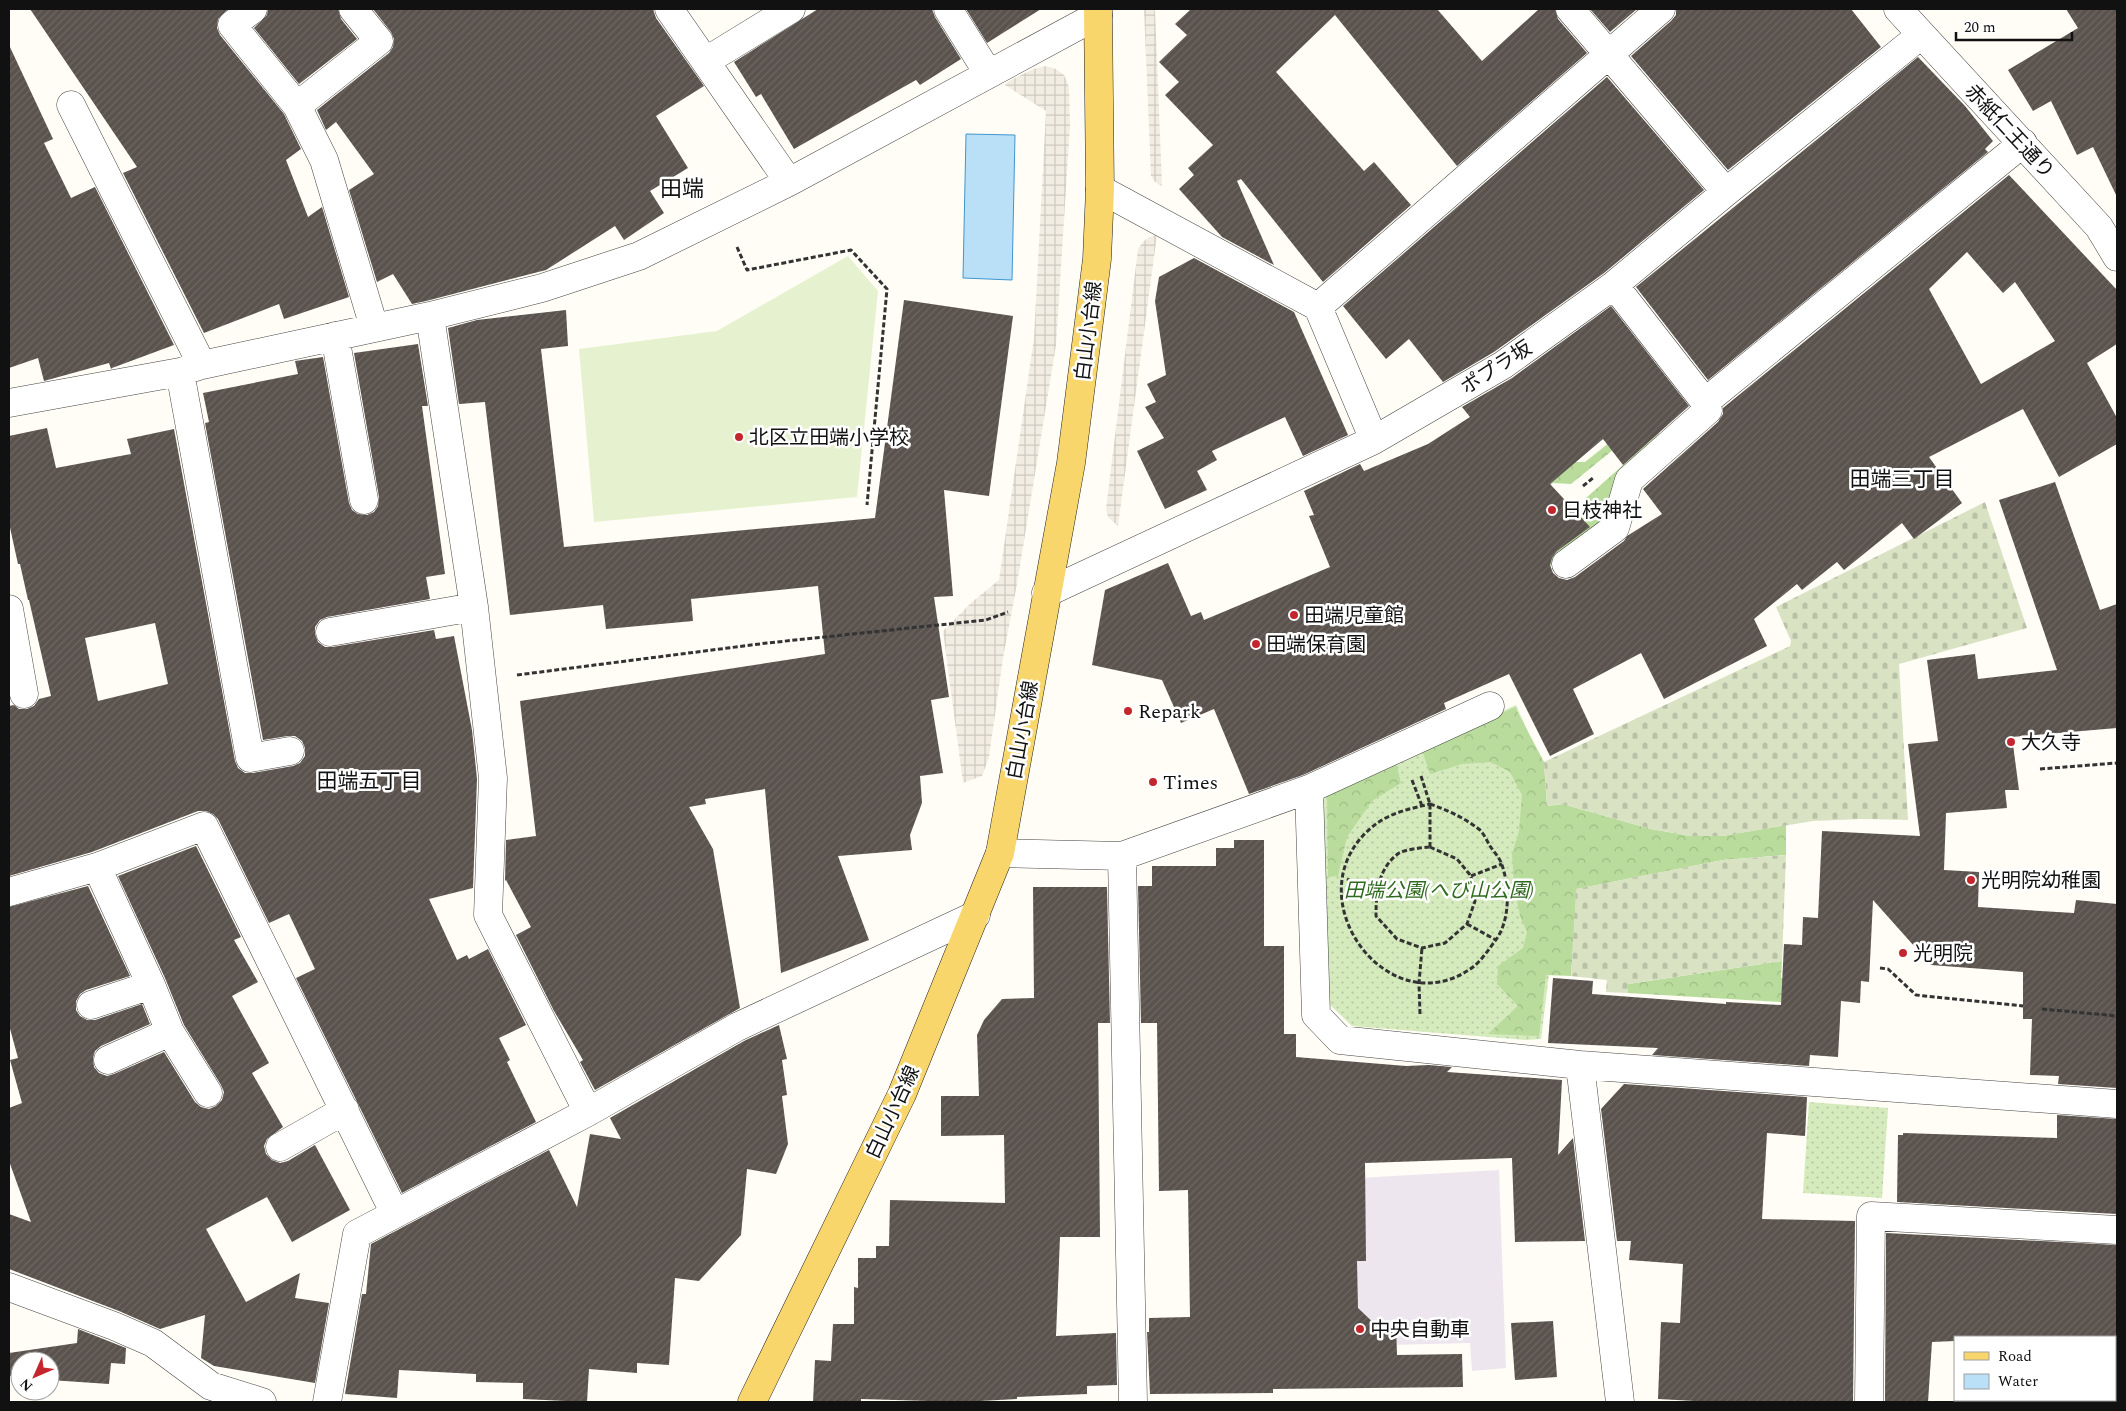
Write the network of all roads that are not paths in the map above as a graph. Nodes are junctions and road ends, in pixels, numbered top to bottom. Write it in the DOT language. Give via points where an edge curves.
graph roads {
  1 [pos="253,9"];
  2 [pos="353,9"];
  3 [pos="669,9"];
  4 [pos="790,9"];
  5 [pos="948,9"];
  6 [pos="1570,9"];
  7 [pos="1661,9"];
  8 [pos="1898,9"];
  9 [pos="1098,12"];
  10 [pos="1921,35"];
  11 [pos="1609,54"];
  12 [pos="706,61"];
  13 [pos="988,73"];
  14 [pos="71,105"];
  15 [pos="297,106"];
  16 [pos="2023,142"];
  17 [pos="789,182"];
  18 [pos="1100,188"];
  19 [pos="1726,192"];
  20 [pos="2108,224"];
  21 [pos="2117,257"];
  22 [pos="1614,285"];
  23 [pos="1318,307"];
  24 [pos="430,316"];
  25 [pos="374,327"];
  26 [pos="335,336"];
  27 [pos="191,369"];
  28 [pos="1705,402"];
  29 [pos="9,403"];
  30 [pos="1374,440"];
  31 [pos="364,500"];
  32 [pos="1566,564"];
  33 [pos="1046,593"];
  34 [pos="474,607"];
  35 [pos="9,609"];
  36 [pos="330,632"];
  37 [pos="24,694"];
  38 [pos="1490,706"];
  39 [pos="290,751"];
  40 [pos="1309,790"];
  41 [pos="1000,853"];
  42 [pos="1122,856"];
  43 [pos="97,867"];
  44 [pos="9,892"];
  45 [pos="976,915"];
  46 [pos="152,985"];
  47 [pos="90,1005"];
  48 [pos="170,1032"];
  49 [pos="108,1060"];
  50 [pos="1580,1065"];
  51 [pos="208,1093"];
  52 [pos="2117,1104"];
  53 [pos="345,1110"];
  54 [pos="588,1112"];
  55 [pos="280,1147"];
  56 [pos="395,1214"];
  57 [pos="2117,1230"];
  58 [pos="9,1288"];
  59 [pos="262,1402"];
  60 [pos="327,1402"];
  61 [pos="752,1402"];
  62 [pos="1133,1402"];
  63 [pos="1620,1402"];
  64 [pos="1869,1402"];
  1 -- 15 [label="street" via="232,25"];
  2 -- 15 [label="street" via="379,41"];
  3 -- 12 [label="street"];
  4 -- 12 [label="street"];
  5 -- 13 [label="street"];
  6 -- 11 [label="street"];
  7 -- 11 [label="street"];
  8 -- 10 [label="street, 赤紙仁王通り"];
  9 -- 13 [label="street"];
  9 -- 18 [label="main road, 白山小台線"];
  10 -- 16 [label="street, 赤紙仁王通り"];
  10 -- 19 [label="street, ポプラ坂"];
  11 -- 19 [label="street"];
  11 -- 23 [label="street"];
  12 -- 17 [label="street"];
  13 -- 17 [label="street"];
  14 -- 27 [label="street"];
  15 -- 25 [label="street" via="324,160"];
  16 -- 20 [label="street, 赤紙仁王通り"];
  16 -- 28 [label="street"];
  17 -- 24 [label="street" via="639,256 542,288"];
  18 -- 23 [label="street"];
  18 -- 33 [label="main road, 白山小台線" via="1097,259 1071,463"];
  19 -- 22 [label="street, ポプラ坂"];
  20 -- 21 [label="street, 赤紙仁王通り"];
  22 -- 28 [label="street"];
  22 -- 30 [label="street, ポプラ坂" via="1503,366"];
  23 -- 30 [label="street"];
  24 -- 25 [label="street"];
  24 -- 34 [label="street"];
  25 -- 26 [label="street"];
  26 -- 27 [label="street"];
  26 -- 31 [label="street"];
  27 -- 29 [label="street"];
  27 -- 39 [label="street" via="250,758"];
  28 -- 32 [label="street" via="1708,410 1629,480 1615,528"];
  30 -- 33 [label="street, ポプラ坂"];
  33 -- 41 [label="main road, 白山小台線"];
  34 -- 36 [label="street"];
  34 -- 54 [label="street" via="494,778 488,916"];
  35 -- 37 [label="street"];
  38 -- 40 [label="street"];
  40 -- 42 [label="street"];
  40 -- 50 [label="street" via="1316,1015 1340,1040"];
  41 -- 42 [label="street"];
  41 -- 45 [label="main road, 白山小台線"];
  42 -- 62 [label="street"];
  43 -- 44 [label="street"];
  43 -- 46 [label="street"];
  43 -- 53 [label="street" via="204,826"];
  45 -- 54 [label="street" via="737,1027"];
  45 -- 61 [label="main road, 白山小台線" via="902,1094"];
  46 -- 47 [label="street"];
  46 -- 48 [label="street"];
  48 -- 49 [label="street"];
  48 -- 51 [label="street"];
  50 -- 52 [label="street"];
  50 -- 63 [label="street"];
  53 -- 55 [label="street"];
  53 -- 56 [label="street"];
  54 -- 56 [label="street"];
  56 -- 60 [label="street" via="357,1234"];
  57 -- 64 [label="street" via="1871,1216"];
  58 -- 59 [label="street" via="154,1343 211,1386"];
}
